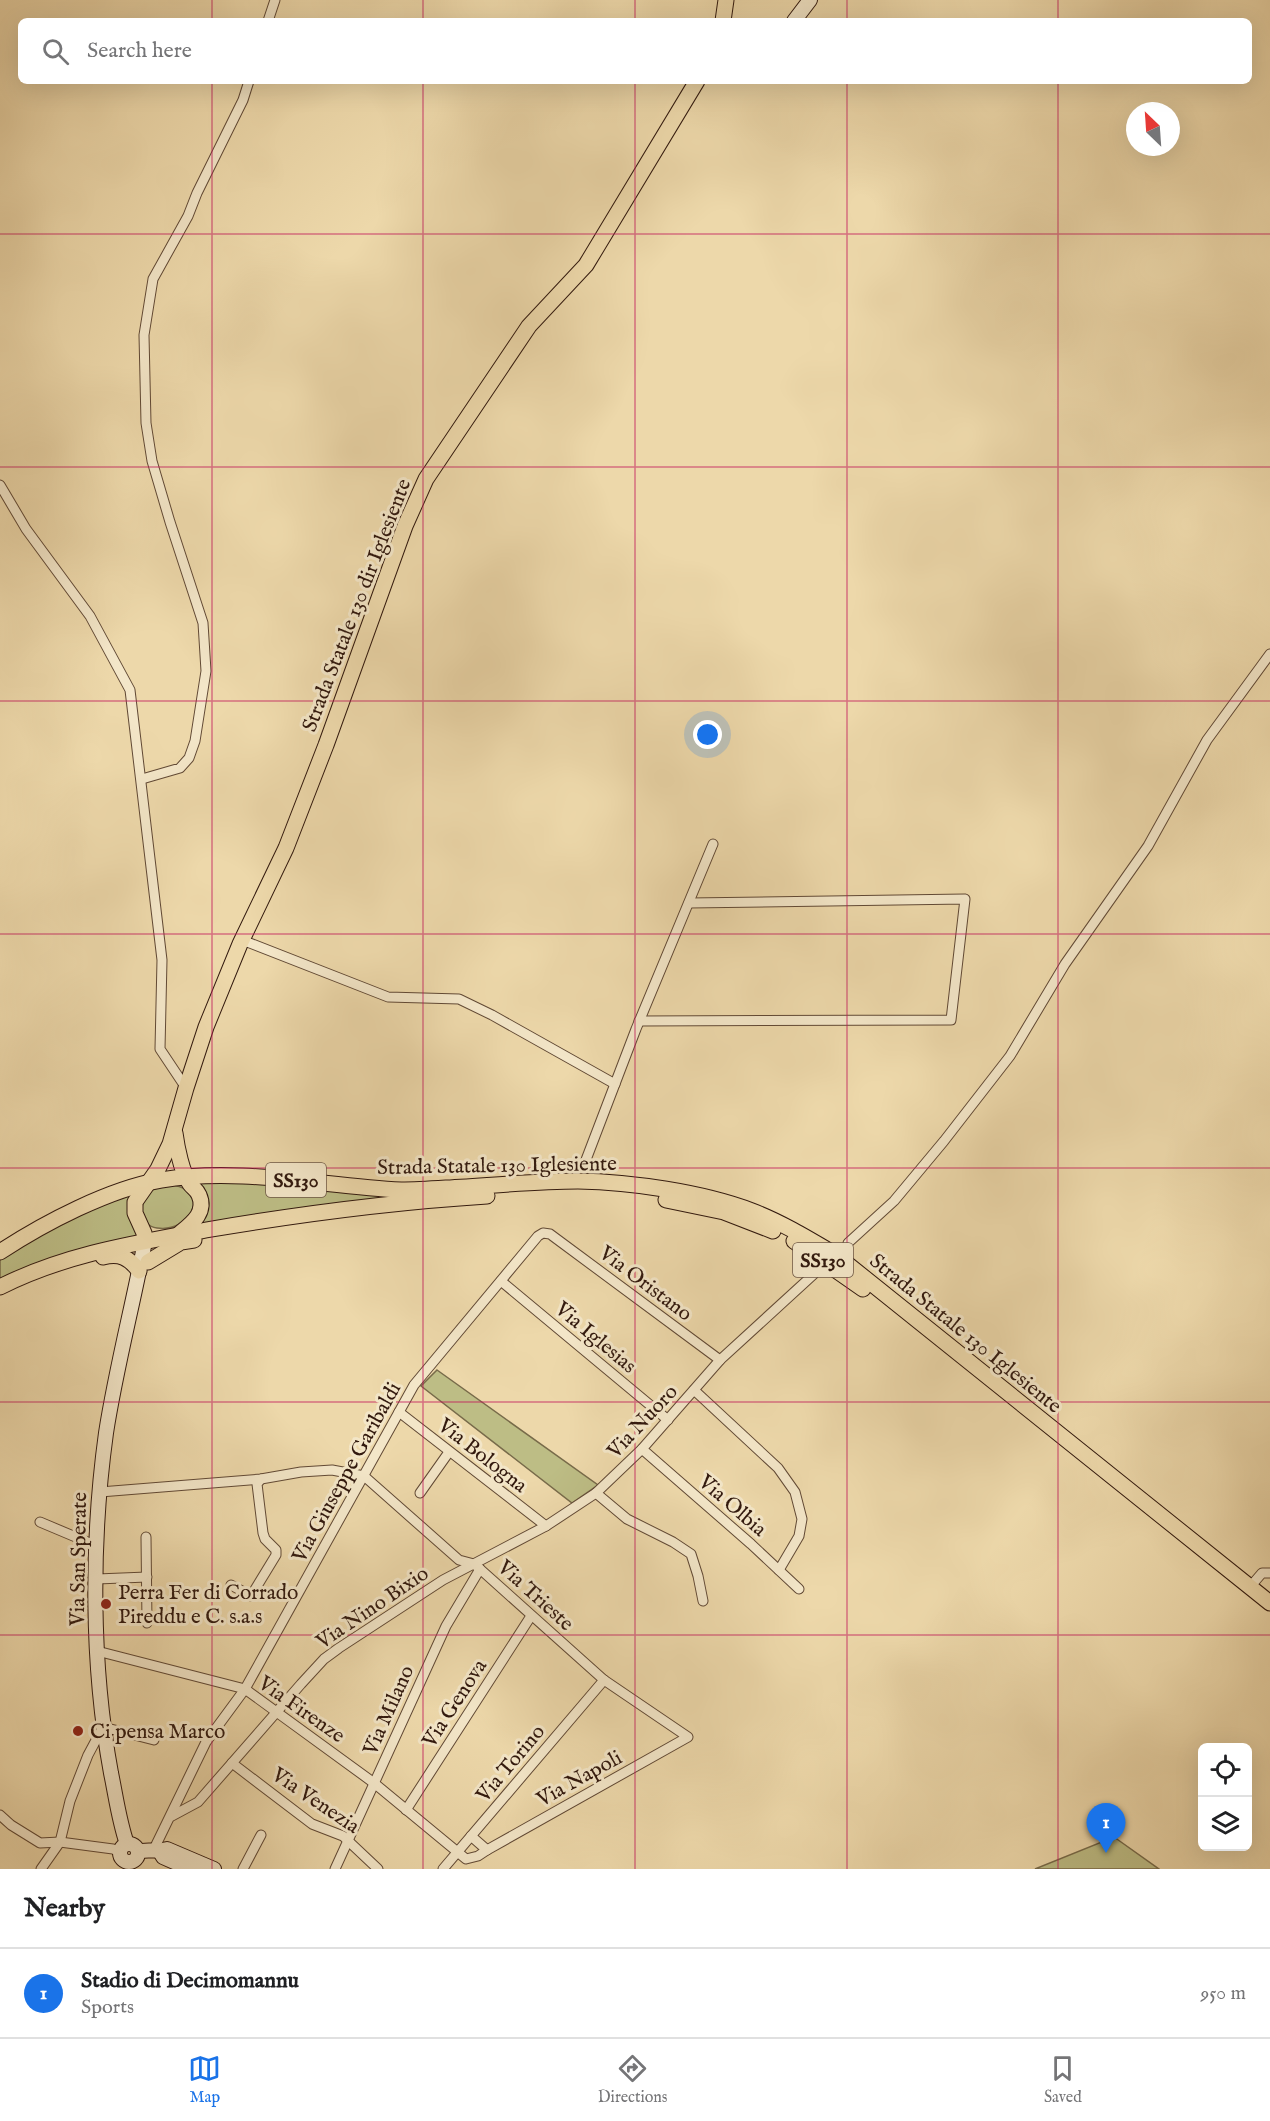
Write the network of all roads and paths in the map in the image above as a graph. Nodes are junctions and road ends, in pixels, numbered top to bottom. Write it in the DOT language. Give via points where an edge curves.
graph roads {
  1 [pos="275,0"];
  2 [pos="810,0"];
  3 [pos="797,17"];
  4 [pos="269,18"];
  5 [pos="248,84"];
  6 [pos="695,84"];
  7 [pos="0,485"];
  8 [pos="1270,654"];
  9 [pos="142,779"];
  10 [pos="713,844"];
  11 [pos="690,903"];
  12 [pos="242,940"];
  13 [pos="639,1021"];
  14 [pos="615,1084"];
  15 [pos="186,1088"];
  16 [pos="175,1128"];
  17 [pos="584,1165"];
  18 [pos="188,1177"];
  19 [pos="146,1183"];
  20 [pos="240,1224"];
  21 [pos="179,1234"];
  22 [pos="550,1234"];
  23 [pos="145,1241"];
  24 [pos="848,1244"];
  25 [pos="0,1251"];
  26 [pos="80,1256"];
  27 [pos="142,1269"];
  28 [pos="814,1274"];
  29 [pos="501,1281"];
  30 [pos="0,1287"];
  31 [pos="720,1360"];
  32 [pos="694,1390"];
  33 [pos="399,1412"];
  34 [pos="668,1420"];
  35 [pos="642,1449"];
  36 [pos="449,1452"];
  37 [pos="364,1476"];
  38 [pos="261,1479"];
  39 [pos="100,1492"];
  40 [pos="420,1493"];
  41 [pos="596,1493"];
  42 [pos="40,1522"];
  43 [pos="546,1526"];
  44 [pos="147,1538"];
  45 [pos="97,1546"];
  46 [pos="477,1567"];
  47 [pos="779,1570"];
  48 [pos="1270,1573"];
  49 [pos="147,1577"];
  50 [pos="97,1579"];
  51 [pos="231,1585"];
  52 [pos="1250,1587"];
  53 [pos="799,1589"];
  54 [pos="703,1600"];
  55 [pos="1270,1603"];
  56 [pos="1270,1614"];
  57 [pos="531,1616"];
  58 [pos="147,1623"];
  59 [pos="98,1651"];
  60 [pos="604,1680"];
  61 [pos="245,1689"];
  62 [pos="277,1712"];
  63 [pos="103,1727"];
  64 [pos="688,1737"];
  65 [pos="154,1740"];
  66 [pos="232,1763"];
  67 [pos="374,1783"];
  68 [pos="406,1810"];
  69 [pos="0,1815"];
  70 [pos="172,1816"];
  71 [pos="261,1835"];
  72 [pos="471,1836"];
  73 [pos="347,1841"];
  74 [pos="60,1842"];
  75 [pos="157,1850"];
  76 [pos="487,1850"];
  77 [pos="456,1853"];
  78 [pos="129,1856"];
  79 [pos="41,1869"];
  80 [pos="190,1869"];
  81 [pos="214,1869"];
  82 [pos="243,1869"];
  83 [pos="335,1869"];
  84 [pos="378,1869"];
  85 [pos="443,1869"];
  1 -- 4 [label="street"];
  2 -- 3 [label="street"];
  5 -- 9 [label="street" via="188,216 153,279 144,335 146,423 152,461 203,622 206,671 189,758 180,768"];
  6 -- 12 [label="main road, Strada Statale 130 dir Iglesiente" via="586,265 529,326 426,479 286,848"];
  7 -- 9 [label="street" via="26,529 90,616 130,690"];
  8 -- 24 [label="street" via="1207,740 1148,846 1065,964 1010,1056 894,1201"];
  9 -- 15 [label="street" via="162,960 160,1050"];
  10 -- 11 [label="street"];
  11 -- 13 [label="street"];
  11 -- 13 [label="street" via="965,899 951,1020"];
  12 -- 14 [label="street" via="388,997 459,999"];
  12 -- 15 [label="main road, Strada Statale 130 dir Iglesiente"];
  13 -- 14 [label="street"];
  14 -- 17 [label="street"];
  15 -- 16 [label="main road, Strada Statale 130 dir Iglesiente"];
  16 -- 18 [label="main road, Strada Statale 130 dir Iglesiente" via="178,1153"];
  16 -- 19 [label="main road, Strada Statale 130 dir Iglesiente" via="158,1169"];
  18 -- 19 [label="main road, Strada Statale 130 Iglesiente / SS130"];
  18 -- 21 [label="main road" via="200,1196 200,1211"];
  18 -- 52 [label="main road, Strada Statale 130 Iglesiente / SS130" via="291,1180 404,1190 578,1181 692,1194 751,1210 799,1232 836,1255"];
  19 -- 23 [label="main road" via="134,1208"];
  19 -- 25 [label="main road, Strada Statale 130 Iglesiente / SS130" via="63,1216"];
  20 -- 21 [label="main road, Strada Statale 130 Iglesiente / SS130"];
  20 -- 27 [label="main road" via="224,1234 181,1242"];
  20 -- 56 [label="main road, Strada Statale 130 Iglesiente / SS130" via="389,1203 576,1190 633,1195 724,1212 786,1236 836,1269 923,1334"];
  21 -- 23 [label="main road, Strada Statale 130 Iglesiente / SS130"];
  21 -- 27 [label="street"];
  22 -- 29 [label="street, Via Giuseppe Garibaldi" via="538,1236"];
  22 -- 31 [label="street, Via Oristano"];
  23 -- 26 [label="main road, Strada Statale 130 Iglesiente / SS130"];
  23 -- 27 [label="street, Via San Sperate"];
  26 -- 27 [label="main road" via="88,1261 121,1255"];
  26 -- 30 [label="main road, Strada Statale 130 Iglesiente / SS130"];
  27 -- 39 [label="street, Via San Sperate" via="106,1432"];
  28 -- 31 [label="street, Via Nuoro"];
  29 -- 33 [label="street, Via Giuseppe Garibaldi" via="414,1385"];
  29 -- 34 [label="street, Via Iglesias"];
  31 -- 32 [label="street, Via Nuoro"];
  32 -- 34 [label="street, Via Nuoro"];
  32 -- 47 [label="street" via="778,1468 795,1492 802,1519 799,1536"];
  33 -- 36 [label="street, Via Bologna"];
  33 -- 37 [label="street, Via Giuseppe Garibaldi"];
  34 -- 35 [label="street, Via Nuoro"];
  35 -- 41 [label="street, Via Nuoro"];
  35 -- 47 [label="street, Via Olbia"];
  36 -- 40 [label="street"];
  36 -- 43 [label="street, Via Bologna"];
  37 -- 38 [label="street" via="332,1470"];
  37 -- 46 [label="street, Via Trieste" via="459,1560"];
  37 -- 61 [label="street, Via Giuseppe Garibaldi"];
  38 -- 39 [label="street"];
  38 -- 51 [label="street" via="257,1484 263,1533 276,1555 251,1596"];
  39 -- 45 [label="street, Via San Sperate"];
  41 -- 43 [label="street, Via Nuoro"];
  41 -- 54 [label="street" via="627,1519 691,1554"];
  42 -- 45 [label="street"];
  43 -- 46 [label="street, Via Nuoro"];
  44 -- 49 [label="street"];
  45 -- 50 [label="street, Via San Sperate"];
  46 -- 57 [label="street, Via Trieste"];
  46 -- 62 [label="street, Via Nino Bixio" via="443,1580 339,1648 324,1659"];
  46 -- 67 [label="street, Via Milano"];
  47 -- 53 [label="street, Via Olbia"];
  48 -- 52 [label="street" via="1262,1573"];
  49 -- 50 [label="street"];
  49 -- 58 [label="street"];
  50 -- 59 [label="street, Via San Sperate"];
  52 -- 55 [label="main road, Strada Statale 130 Iglesiente / SS130"];
  57 -- 60 [label="street, Via Trieste"];
  57 -- 68 [label="street, Via Genova"];
  59 -- 61 [label="street, Via Firenze"];
  59 -- 63 [label="street, Via San Sperate"];
  60 -- 64 [label="street, Via Trieste"];
  60 -- 72 [label="street, Via Torino"];
  61 -- 62 [label="street, Via Firenze"];
  61 -- 70 [label="street, Via Giuseppe Garibaldi" via="206,1742"];
  62 -- 66 [label="street, Via Nino Bixio"];
  62 -- 67 [label="street, Via Firenze"];
  63 -- 65 [label="street"];
  63 -- 74 [label="street" via="70,1801"];
  63 -- 78 [label="street, Via San Sperate"];
  64 -- 76 [label="street, Via Napoli"];
  66 -- 70 [label="street, Via Nino Bixio" via="198,1802"];
  66 -- 73 [label="street, Via Venezia" via="312,1824"];
  67 -- 68 [label="street, Via Firenze"];
  67 -- 73 [label="street, Via Milano"];
  68 -- 77 [label="street, Via Firenze"];
  69 -- 74 [label="street" via="40,1844"];
  70 -- 75 [label="street, Via Giuseppe Garibaldi"];
  71 -- 82 [label="street"];
  72 -- 76 [label="street"];
  72 -- 77 [label="street, Via Torino"];
  73 -- 83 [label="street, Via Milano"];
  73 -- 84 [label="street, Via Venezia"];
  74 -- 78 [label="street" via="113,1849"];
  74 -- 79 [label="street"];
  75 -- 78 [label="street"];
  75 -- 80 [label="street" via="163,1857"];
  75 -- 81 [label="street" via="167,1850"];
  76 -- 77 [label="street, Via Napoli" via="466,1859"];
  77 -- 85 [label="street, Via Torino"];
}
